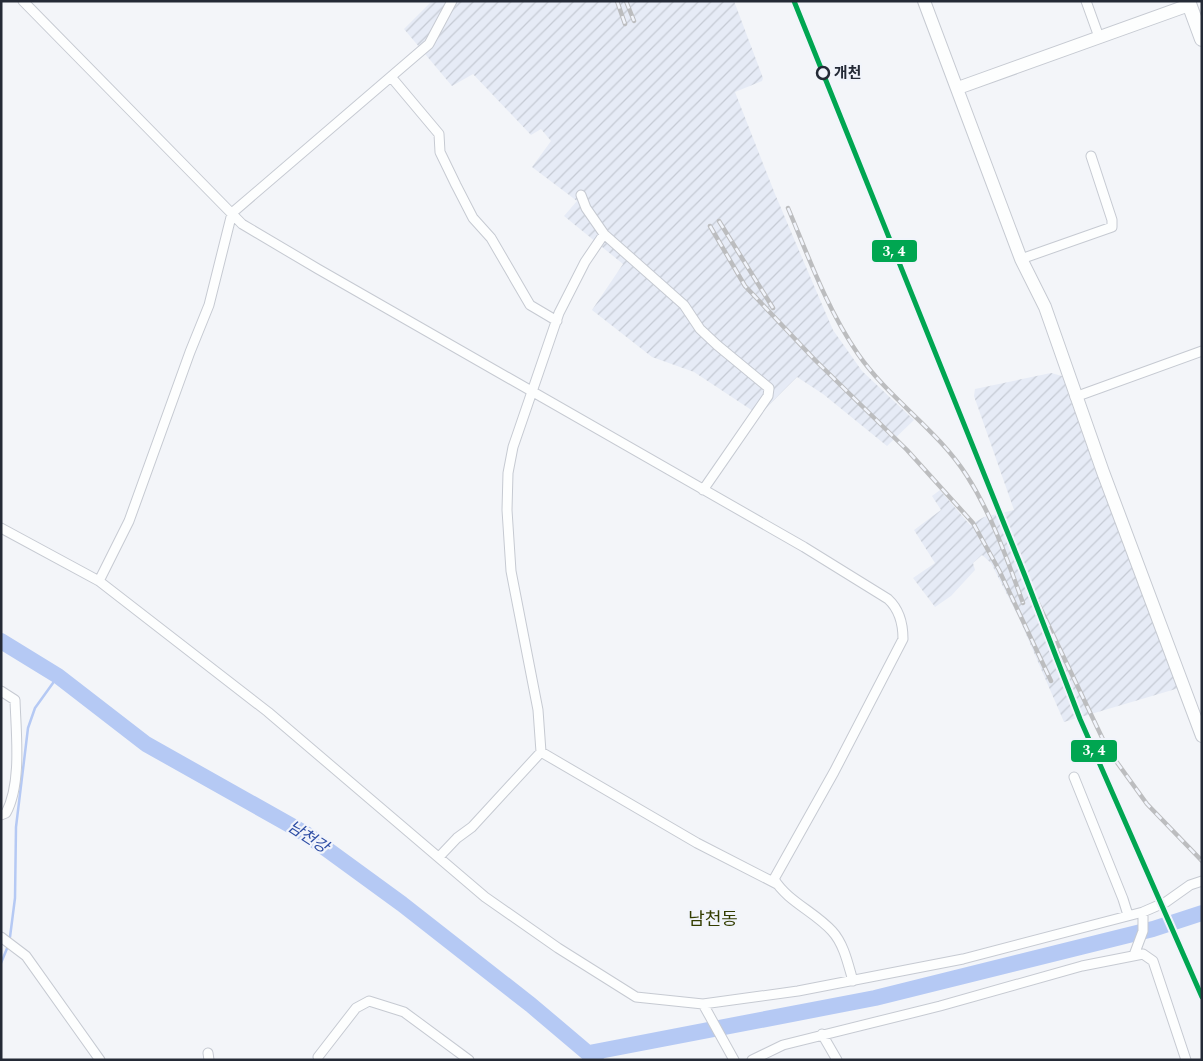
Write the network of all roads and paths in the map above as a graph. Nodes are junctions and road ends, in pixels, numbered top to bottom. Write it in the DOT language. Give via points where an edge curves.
graph roads {
  1 [pos="24,1"];
  2 [pos="452,1"];
  3 [pos="924,1"];
  4 [pos="1086,1"];
  5 [pos="1188,3"];
  6 [pos="1099,37"];
  7 [pos="1202,39"];
  8 [pos="392,78"];
  9 [pos="958,88"];
  10 [pos="1091,156"];
  11 [pos="581,194"];
  12 [pos="232,213"];
  13 [pos="604,234"];
  14 [pos="1021,259"];
  15 [pos="557,321"];
  16 [pos="1202,351"];
  17 [pos="531,391"];
  18 [pos="1075,397"];
  19 [pos="703,490"];
  20 [pos="1,528"];
  21 [pos="99,581"];
  22 [pos="1,691"];
  23 [pos="1202,736"];
  24 [pos="540,752"];
  25 [pos="1074,777"];
  26 [pos="1,815"];
  27 [pos="439,856"];
  28 [pos="1202,881"];
  29 [pos="778,884"];
  30 [pos="1143,912"];
  31 [pos="1128,915"];
  32 [pos="1,937"];
  33 [pos="1134,955"];
  34 [pos="853,980"];
  35 [pos="703,1004"];
  36 [pos="822,1034"];
  37 [pos="318,1057"];
  38 [pos="100,1060"];
  39 [pos="468,1060"];
  40 [pos="734,1060"];
  41 [pos="752,1060"];
  42 [pos="837,1060"];
  43 [pos="1186,1060"];
  1 -- 12 [label="street"];
  2 -- 8 [label="street" via="429,44"];
  3 -- 9 [label="main road"];
  4 -- 6 [label="street"];
  5 -- 6 [label="main road"];
  5 -- 7 [label="main road"];
  6 -- 9 [label="main road"];
  8 -- 12 [label="street"];
  8 -- 15 [label="street" via="439,134 440,152 473,218 491,238 530,305"];
  9 -- 14 [label="main road"];
  10 -- 14 [label="street" via="1112,227"];
  11 -- 13 [label="street" via="586,208"];
  12 -- 17 [label="street" via="242,224"];
  12 -- 21 [label="street" via="210,305 130,521"];
  13 -- 15 [label="street" via="570,290"];
  13 -- 19 [label="street" via="684,305 700,329 717,345 769,388 768,396"];
  14 -- 18 [label="main road" via="1045,307"];
  15 -- 17 [label="street"];
  16 -- 18 [label="street"];
  17 -- 19 [label="street"];
  17 -- 24 [label="street" via="513,447 508,473 507,510 511,571 538,710"];
  18 -- 23 [label="main road"];
  19 -- 29 [label="street" via="888,599 897,607 903,628 903,639 774,879"];
  20 -- 21 [label="street"];
  21 -- 27 [label="street" via="268,712"];
  22 -- 26 [label="street" via="15,700 16,736 11,798 6,813"];
  24 -- 27 [label="street" via="472,827"];
  24 -- 29 [label="street" via="688,839"];
  25 -- 31 [label="street"];
  27 -- 35 [label="street" via="485,897 636,997"];
  28 -- 30 [label="street"];
  29 -- 34 [label="street" via="832,931"];
  30 -- 31 [label="street"];
  30 -- 33 [label="street" via="1143,931"];
  31 -- 34 [label="street" via="963,959"];
  32 -- 38 [label="street" via="26,956"];
  33 -- 36 [label="street"];
  33 -- 43 [label="street" via="1143,954 1153,962"];
  34 -- 35 [label="street"];
  35 -- 40 [label="street"];
  36 -- 41 [label="street" via="783,1045"];
  36 -- 42 [label="street"];
  37 -- 39 [label="street" via="356,1008 369,1001 404,1012"];
}
